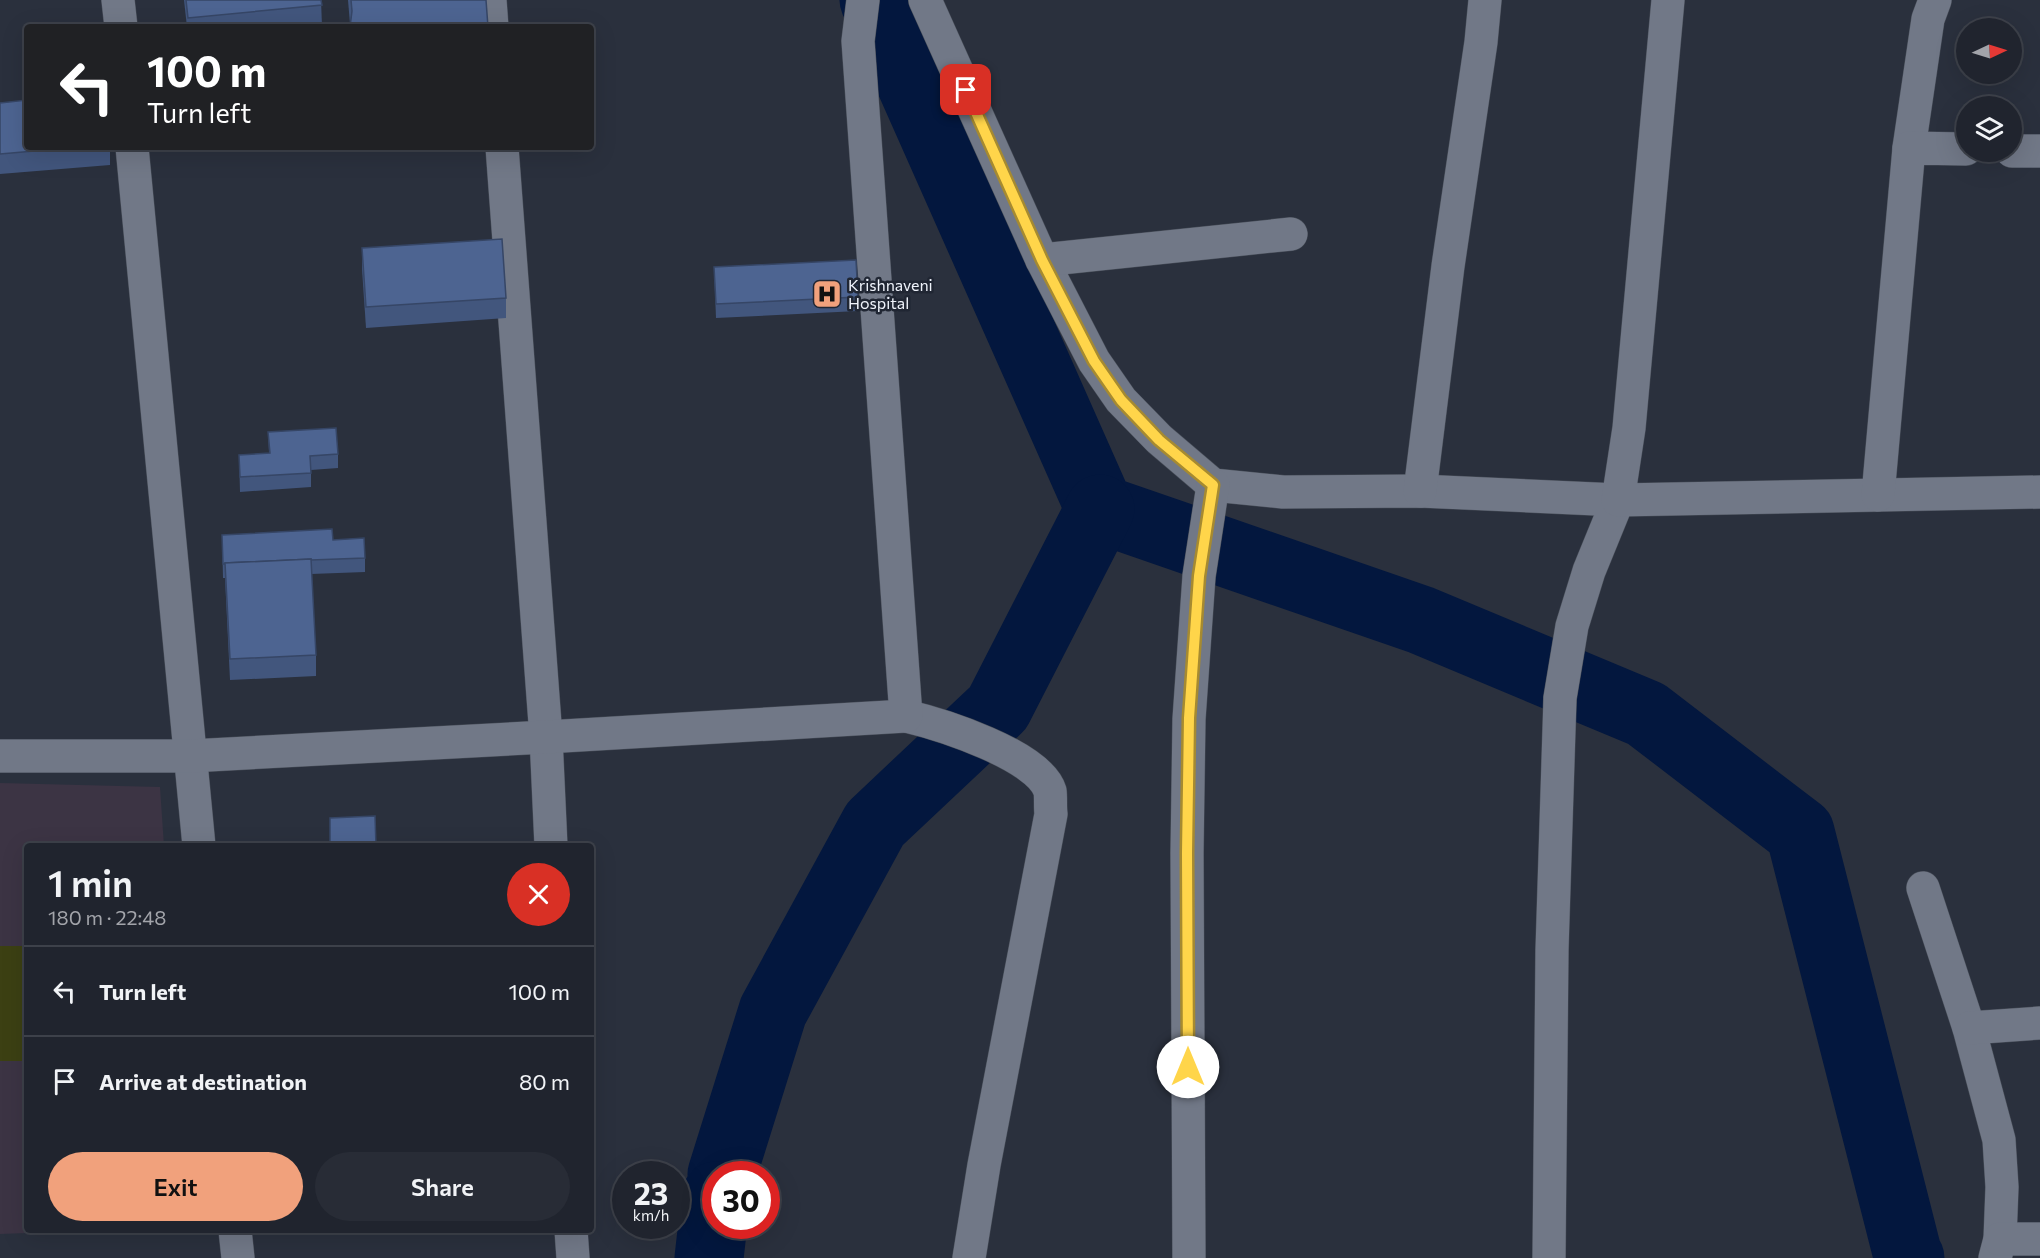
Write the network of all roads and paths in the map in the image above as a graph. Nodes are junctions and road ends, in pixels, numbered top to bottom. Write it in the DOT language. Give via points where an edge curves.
graph roads {
  1 [pos="118,0"];
  2 [pos="490,0"];
  3 [pos="925,0"];
  4 [pos="1485,0"];
  5 [pos="1668,0"];
  6 [pos="1935,0"];
  7 [pos="862,2"];
  8 [pos="121,24"];
  9 [pos="492,24"];
  10 [pos="1910,148"];
  11 [pos="1956,149"];
  12 [pos="132,150"];
  13 [pos="501,150"];
  14 [pos="2022,151"];
  15 [pos="2040,151"];
  16 [pos="1291,234"];
  17 [pos="1042,260"];
  18 [pos="1420,491"];
  19 [pos="2040,492"];
  20 [pos="1212,495"];
  21 [pos="1878,495"];
  22 [pos="1618,500"];
  23 [pos="919,719"];
  24 [pos="546,737"];
  25 [pos="0,756"];
  26 [pos="190,756"];
  27 [pos="199,843"];
  28 [pos="551,843"];
  29 [pos="1923,888"];
  30 [pos="2040,1023"];
  31 [pos="1969,1028"];
  32 [pos="236,1233"];
  33 [pos="571,1233"];
  34 [pos="2040,1239"];
  35 [pos="1998,1249"];
  36 [pos="238,1258"];
  37 [pos="573,1258"];
  38 [pos="969,1258"];
  39 [pos="1189,1258"];
  40 [pos="1549,1258"];
  1 -- 8 [label="street"];
  2 -- 9 [label="street"];
  3 -- 17 [label="street"];
  4 -- 18 [label="street"];
  5 -- 22 [label="street" via="1629,428"];
  6 -- 10 [label="street" via="1928,19"];
  7 -- 23 [label="street" via="858,41"];
  10 -- 11 [label="street"];
  10 -- 21 [label="street"];
  12 -- 26 [label="street"];
  13 -- 24 [label="street"];
  14 -- 15 [label="street"];
  16 -- 17 [label="street"];
  17 -- 20 [label="street" via="1094,361 1121,400"];
  18 -- 20 [label="street"];
  18 -- 22 [label="street"];
  19 -- 21 [label="street"];
  20 -- 39 [label="street" via="1199,576 1189,718"];
  21 -- 22 [label="street"];
  22 -- 40 [label="street" via="1572,626 1560,698 1552,950"];
  23 -- 24 [label="street"];
  23 -- 38 [label="street" via="1004,750 1037,771 1050,790 1050,814"];
  24 -- 26 [label="street"];
  24 -- 28 [label="street"];
  25 -- 26 [label="street"];
  26 -- 27 [label="street"];
  29 -- 31 [label="street"];
  30 -- 31 [label="street"];
  31 -- 35 [label="street" via="1999,1140 2002,1187"];
  32 -- 36 [label="street"];
  33 -- 37 [label="street"];
  34 -- 35 [label="street"];
}
